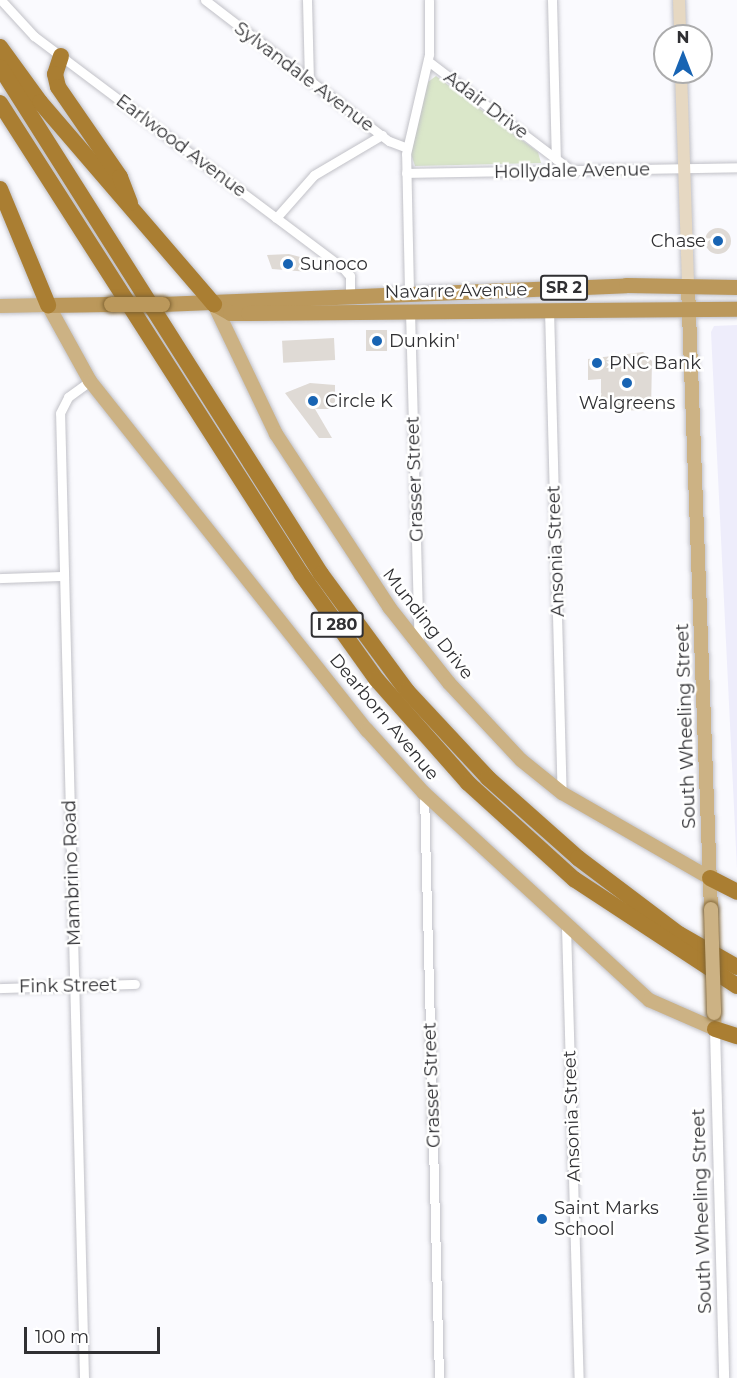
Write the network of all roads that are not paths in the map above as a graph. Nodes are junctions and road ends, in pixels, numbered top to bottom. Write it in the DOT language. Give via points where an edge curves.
graph roads {
  1 [pos="1,0"];
  2 [pos="205,0"];
  3 [pos="306,0"];
  4 [pos="429,0"];
  5 [pos="552,0"];
  6 [pos="679,0"];
  7 [pos="680,24"];
  8 [pos="0,47"];
  9 [pos="61,56"];
  10 [pos="428,61"];
  11 [pos="0,67"];
  12 [pos="309,81"];
  13 [pos="681,84"];
  14 [pos="0,103"];
  15 [pos="382,135"];
  16 [pos="407,148"];
  17 [pos="556,159"];
  18 [pos="737,167"];
  19 [pos="685,170"];
  20 [pos="572,171"];
  21 [pos="406,173"];
  22 [pos="0,189"];
  23 [pos="132,206"];
  24 [pos="276,218"];
  25 [pos="688,286"];
  26 [pos="737,286"];
  27 [pos="408,292"];
  28 [pos="375,293"];
  29 [pos="350,295"];
  30 [pos="214,304"];
  31 [pos="48,305"];
  32 [pos="0,306"];
  33 [pos="549,309"];
  34 [pos="689,309"];
  35 [pos="737,309"];
  36 [pos="410,311"];
  37 [pos="350,312"];
  38 [pos="275,313"];
  39 [pos="90,381"];
  40 [pos="64,576"];
  41 [pos="0,578"];
  42 [pos="419,647"];
  43 [pos="424,793"];
  44 [pos="562,793"];
  45 [pos="710,878"];
  46 [pos="737,892"];
  47 [pos="566,926"];
  48 [pos="737,967"];
  49 [pos="135,984"];
  50 [pos="737,986"];
  51 [pos="75,987"];
  52 [pos="0,988"];
  53 [pos="714,1021"];
  54 [pos="737,1036"];
  55 [pos="84,1378"];
  56 [pos="440,1378"];
  57 [pos="579,1378"];
  58 [pos="724,1378"];
  1 -- 9 [label="street, Earlwood Avenue"];
  2 -- 12 [label="street, Sylvandale Avenue"];
  3 -- 12 [label="street"];
  4 -- 10 [label="street"];
  5 -- 17 [label="street"];
  6 -- 7 [label="main road"];
  8 -- 23 [label="highway" via="40,102"];
  9 -- 23 [label="highway" via="55,74 58,87 120,177"];
  9 -- 24 [label="street, Earlwood Avenue"];
  10 -- 16 [label="street"];
  10 -- 17 [label="street, Adair Drive"];
  11 -- 48 [label="highway, I 280" via="321,574 407,691 488,778 578,858 679,934"];
  12 -- 15 [label="street, Sylvandale Avenue"];
  13 -- 19 [label="main road, South Wheeling Street"];
  14 -- 50 [label="highway, I 280" via="302,575 377,680 468,783 574,879"];
  15 -- 16 [label="street, Sylvandale Avenue"];
  15 -- 24 [label="street" via="314,175"];
  16 -- 21 [label="street"];
  17 -- 20 [label="street, Adair Drive"];
  18 -- 19 [label="street, Hollydale Avenue"];
  19 -- 20 [label="street, Hollydale Avenue"];
  19 -- 25 [label="main road, South Wheeling Street"];
  20 -- 21 [label="street, Hollydale Avenue"];
  21 -- 27 [label="street"];
  22 -- 31 [label="highway"];
  23 -- 30 [label="highway"];
  24 -- 29 [label="street, Earlwood Avenue" via="349,273"];
  25 -- 26 [label="highway, Navarre Avenue / SR 2"];
  25 -- 27 [label="highway, Navarre Avenue / SR 2"];
  25 -- 34 [label="main road, South Wheeling Street"];
  27 -- 28 [label="highway, Navarre Avenue / SR 2"];
  27 -- 37 [label="highway" via="403,303"];
  28 -- 29 [label="highway, Navarre Avenue / SR 2"];
  28 -- 38 [label="highway" via="343,302 279,304"];
  29 -- 30 [label="highway, Navarre Avenue / SR 2" via="230,297"];
  30 -- 31 [label="highway, Navarre Avenue / SR 2, bridge"];
  30 -- 38 [label="highway, Navarre Avenue / SR 2" via="230,313"];
  30 -- 42 [label="main road, Munding Drive" via="276,434"];
  31 -- 32 [label="main road, Navarre Avenue / SR 2"];
  31 -- 39 [label="main road, Dearborn Avenue"];
  33 -- 34 [label="highway, Navarre Avenue / SR 2"];
  33 -- 36 [label="highway, Navarre Avenue / SR 2"];
  33 -- 44 [label="street, Ansonia Street"];
  34 -- 35 [label="highway, Navarre Avenue / SR 2"];
  34 -- 45 [label="main road, South Wheeling Street"];
  36 -- 37 [label="highway, Navarre Avenue / SR 2"];
  36 -- 42 [label="street, Grasser Street"];
  37 -- 38 [label="highway, Navarre Avenue / SR 2"];
  39 -- 40 [label="street, Mambrino Road" via="68,397 60,413"];
  39 -- 43 [label="main road, Dearborn Avenue" via="367,730"];
  40 -- 41 [label="street"];
  40 -- 51 [label="street, Mambrino Road"];
  42 -- 44 [label="main road, Munding Drive" via="521,760"];
  43 -- 47 [label="main road, Dearborn Avenue"];
  43 -- 56 [label="street, Grasser Street"];
  44 -- 45 [label="main road, Munding Drive"];
  45 -- 46 [label="highway"];
  45 -- 53 [label="main road, South Wheeling Street, bridge"];
  47 -- 53 [label="main road, Dearborn Avenue" via="649,1000"];
  47 -- 57 [label="street, Ansonia Street"];
  49 -- 51 [label="street, Fink Street"];
  51 -- 52 [label="street, Fink Street"];
  51 -- 55 [label="street, Mambrino Road"];
  53 -- 54 [label="highway"];
  53 -- 58 [label="street, South Wheeling Street"];
}
